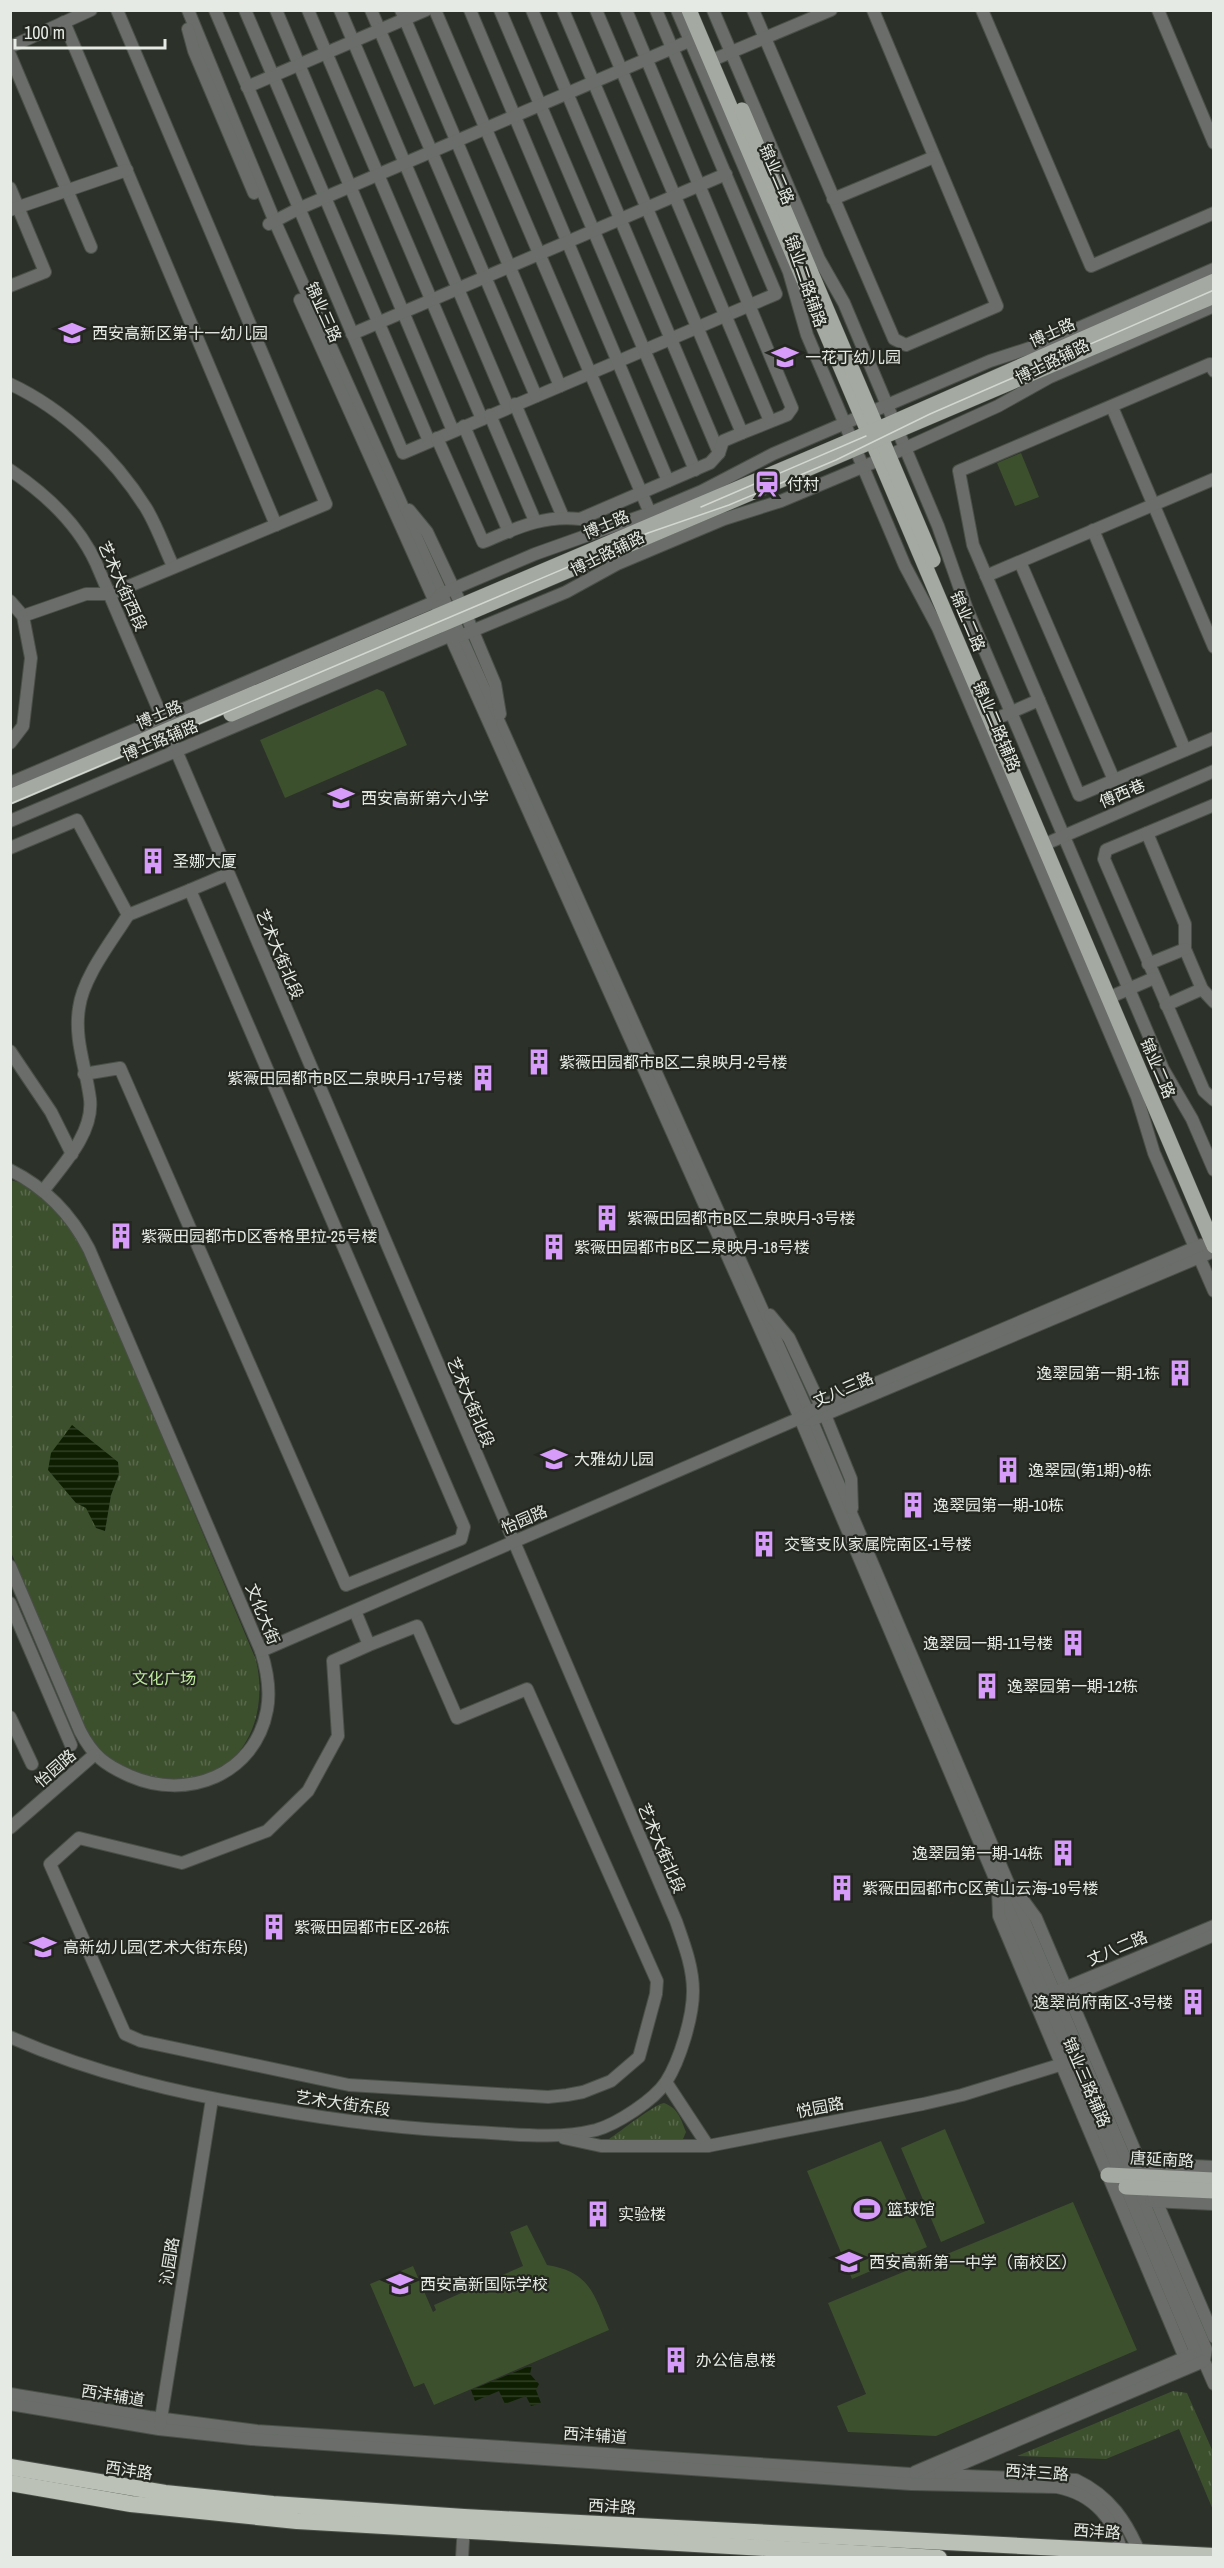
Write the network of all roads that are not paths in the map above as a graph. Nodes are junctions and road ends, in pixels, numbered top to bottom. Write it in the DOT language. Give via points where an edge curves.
graph roads {
  1 [pos="91,10"];
  2 [pos="117,10"];
  3 [pos="183,10"];
  4 [pos="188,10"];
  5 [pos="215,10"];
  6 [pos="244,10"];
  7 [pos="276,10"];
  8 [pos="309,10"];
  9 [pos="340,10"];
  10 [pos="371,10"];
  11 [pos="426,10"];
  12 [pos="435,10"];
  13 [pos="470,10"];
  14 [pos="500,10"];
  15 [pos="532,10"];
  16 [pos="563,10"];
  17 [pos="597,10"];
  18 [pos="626,10"];
  19 [pos="656,10"];
  20 [pos="677,10"];
  21 [pos="689,10"];
  22 [pos="700,10"];
  23 [pos="713,10"];
  24 [pos="753,10"];
  25 [pos="831,10"];
  26 [pos="873,10"];
  27 [pos="982,10"];
  28 [pos="1158,10"];
  29 [pos="403,15"];
  30 [pos="64,22"];
  31 [pos="380,30"];
  32 [pos="764,38"];
  33 [pos="695,39"];
  34 [pos="353,41"];
  35 [pos="10,47"];
  36 [pos="672,49"];
  37 [pos="326,53"];
  38 [pos="10,56"];
  39 [pos="720,57"];
  40 [pos="646,60"];
  41 [pos="299,64"];
  42 [pos="622,71"];
  43 [pos="272,76"];
  44 [pos="594,83"];
  45 [pos="247,87"];
  46 [pos="567,95"];
  47 [pos="540,106"];
  48 [pos="514,117"];
  49 [pos="486,130"];
  50 [pos="457,142"];
  51 [pos="1214,142"];
  52 [pos="432,153"];
  53 [pos="934,157"];
  54 [pos="406,164"];
  55 [pos="127,170"];
  56 [pos="726,174"];
  57 [pos="379,175"];
  58 [pos="700,185"];
  59 [pos="351,187"];
  60 [pos="10,188"];
  61 [pos="67,190"];
  62 [pos="675,196"];
  63 [pos="325,198"];
  64 [pos="834,199"];
  65 [pos="647,207"];
  66 [pos="14,209"];
  67 [pos="298,209"];
  68 [pos="1214,213"];
  69 [pos="619,219"];
  70 [pos="271,224"];
  71 [pos="594,230"];
  72 [pos="567,242"];
  73 [pos="91,247"];
  74 [pos="538,254"];
  75 [pos="510,266"];
  76 [pos="1214,269"];
  77 [pos="485,276"];
  78 [pos="1214,281"];
  79 [pos="10,286"];
  80 [pos="458,288"];
  81 [pos="1214,296"];
  82 [pos="432,300"];
  83 [pos="750,304"];
  84 [pos="1214,306"];
  85 [pos="404,312"];
  86 [pos="725,315"];
  87 [pos="379,322"];
  88 [pos="698,327"];
  89 [pos="352,334"];
  90 [pos="671,338"];
  91 [pos="644,350"];
  92 [pos="618,361"];
  93 [pos="1214,371"];
  94 [pos="590,373"];
  95 [pos="10,384"];
  96 [pos="560,386"];
  97 [pos="536,396"];
  98 [pos="887,405"];
  99 [pos="511,406"];
  100 [pos="1112,407"];
  101 [pos="866,415"];
  102 [pos="486,417"];
  103 [pos="770,421"];
  104 [pos="845,423"];
  105 [pos="896,426"];
  106 [pos="459,429"];
  107 [pos="742,433"];
  108 [pos="875,436"];
  109 [pos="433,440"];
  110 [pos="854,445"];
  111 [pos="905,447"];
  112 [pos="719,453"];
  113 [pos="884,457"];
  114 [pos="863,466"];
  115 [pos="10,470"];
  116 [pos="694,470"];
  117 [pos="1214,479"];
  118 [pos="668,481"];
  119 [pos="641,492"];
  120 [pos="1153,505"];
  121 [pos="650,513"];
  122 [pos="563,517"];
  123 [pos="535,521"];
  124 [pos="276,525"];
  125 [pos="1094,530"];
  126 [pos="508,532"];
  127 [pos="1020,562"];
  128 [pos="173,566"];
  129 [pos="986,576"];
  130 [pos="110,594"];
  131 [pos="10,601"];
  132 [pos="450,613"];
  133 [pos="23,616"];
  134 [pos="472,631"];
  135 [pos="1214,647"];
  136 [pos="1039,700"];
  137 [pos="1000,716"];
  138 [pos="502,730"];
  139 [pos="170,734"];
  140 [pos="1214,738"];
  141 [pos="10,743"];
  142 [pos="1185,750"];
  143 [pos="1214,771"];
  144 [pos="1114,780"];
  145 [pos="10,783"];
  146 [pos="10,797"];
  147 [pos="10,808"];
  148 [pos="1212,810"];
  149 [pos="10,821"];
  150 [pos="1147,833"];
  151 [pos="1053,840"];
  152 [pos="10,848"];
  153 [pos="228,874"];
  154 [pos="190,890"];
  155 [pos="128,915"];
  156 [pos="1185,949"];
  157 [pos="1148,964"];
  158 [pos="1154,978"];
  159 [pos="1202,989"];
  160 [pos="1118,993"];
  161 [pos="1214,1002"];
  162 [pos="1166,1005"];
  163 [pos="10,1051"];
  164 [pos="84,1074"];
  165 [pos="1214,1100"];
  166 [pos="72,1154"];
  167 [pos="10,1170"];
  168 [pos="1214,1170"];
  169 [pos="43,1191"];
  170 [pos="1214,1220"];
  171 [pos="1213,1245"];
  172 [pos="1197,1253"];
  173 [pos="1214,1291"];
  174 [pos="813,1414"];
  175 [pos="513,1542"];
  176 [pos="10,1566"];
  177 [pos="10,1603"];
  178 [pos="355,1611"];
  179 [pos="369,1645"];
  180 [pos="261,1651"];
  181 [pos="10,1717"];
  182 [pos="71,1745"];
  183 [pos="94,1755"];
  184 [pos="32,1764"];
  185 [pos="11,1825"];
  186 [pos="1001,1880"];
  187 [pos="1214,1926"];
  188 [pos="1214,1935"];
  189 [pos="1052,1999"];
  190 [pos="10,2037"];
  191 [pos="1072,2061"];
  192 [pos="666,2082"];
  193 [pos="212,2099"];
  194 [pos="559,2137"];
  195 [pos="708,2146"];
  196 [pos="1214,2167"];
  197 [pos="1214,2180"];
  198 [pos="1135,2181"];
  199 [pos="1214,2191"];
  200 [pos="1214,2204"];
  201 [pos="1214,2337"];
  202 [pos="1198,2355"];
  203 [pos="1214,2384"];
  204 [pos="10,2394"];
  205 [pos="10,2404"];
  206 [pos="160,2424"];
  207 [pos="10,2468"];
  208 [pos="934,2475"];
  209 [pos="911,2479"];
  210 [pos="10,2483"];
  211 [pos="464,2524"];
  212 [pos="1122,2554"];
  213 [pos="1141,2555"];
  214 [pos="1214,2556"];
  215 [pos="462,2558"];
  216 [pos="939,2558"];
  1 -- 30 [label="street"];
  2 -- 124 [label="street" via="326,504"];
  3 -- 70 [label="street, 锦业三路" via="194,51"];
  4 -- 70 [label="street, 锦业三路"];
  5 -- 45 [label="street"];
  6 -- 43 [label="street"];
  7 -- 41 [label="street"];
  8 -- 37 [label="street"];
  9 -- 34 [label="street"];
  10 -- 31 [label="street"];
  11 -- 29 [label="street"];
  12 -- 49 [label="street"];
  13 -- 48 [label="street"];
  14 -- 47 [label="street"];
  15 -- 46 [label="street"];
  16 -- 44 [label="street"];
  17 -- 42 [label="street"];
  18 -- 40 [label="street"];
  19 -- 36 [label="street"];
  20 -- 33 [label="street, 锦业二路辅路"];
  21 -- 33 [label="main road, 锦业二路"];
  22 -- 39 [label="main road, 锦业二路"];
  23 -- 39 [label="street, 锦业二路辅路"];
  24 -- 32 [label="street"];
  25 -- 32 [label="street"];
  26 -- 53 [label="street"];
  27 -- 68 [label="street" via="1091,266"];
  28 -- 51 [label="street"];
  29 -- 31 [label="street"];
  29 -- 50 [label="street"];
  30 -- 35 [label="street"];
  30 -- 55 [label="street"];
  31 -- 34 [label="street"];
  31 -- 52 [label="street"];
  32 -- 39 [label="street"];
  32 -- 64 [label="street"];
  33 -- 36 [label="street"];
  33 -- 39 [label="main road, 锦业二路"];
  33 -- 104 [label="street, 锦业二路辅路" via="789,272 807,335"];
  34 -- 37 [label="street"];
  34 -- 54 [label="street"];
  36 -- 40 [label="street"];
  36 -- 56 [label="street"];
  37 -- 41 [label="street"];
  37 -- 57 [label="street"];
  38 -- 61 [label="street"];
  39 -- 98 [label="street, 锦业二路辅路" via="844,303"];
  39 -- 101 [label="main road, 锦业二路"];
  40 -- 42 [label="street"];
  40 -- 58 [label="street"];
  41 -- 43 [label="street"];
  41 -- 59 [label="street"];
  42 -- 44 [label="street"];
  42 -- 62 [label="street"];
  43 -- 45 [label="street"];
  43 -- 63 [label="street"];
  44 -- 46 [label="street"];
  44 -- 65 [label="street"];
  45 -- 67 [label="street"];
  46 -- 47 [label="street"];
  46 -- 69 [label="street"];
  47 -- 48 [label="street"];
  47 -- 71 [label="street"];
  48 -- 49 [label="street"];
  48 -- 72 [label="street"];
  49 -- 50 [label="street"];
  49 -- 74 [label="street"];
  50 -- 52 [label="street"];
  50 -- 75 [label="street"];
  52 -- 54 [label="street"];
  52 -- 77 [label="street"];
  53 -- 64 [label="street"];
  53 -- 64 [label="street" via="997,306 906,345 894,339"];
  54 -- 57 [label="street"];
  54 -- 80 [label="street"];
  55 -- 61 [label="street"];
  55 -- 124 [label="street"];
  56 -- 58 [label="street"];
  56 -- 83 [label="street" via="776,294"];
  57 -- 59 [label="street"];
  57 -- 82 [label="street"];
  58 -- 62 [label="street"];
  58 -- 83 [label="street"];
  59 -- 63 [label="street"];
  59 -- 85 [label="street"];
  60 -- 66 [label="street"];
  61 -- 66 [label="street"];
  61 -- 73 [label="street"];
  62 -- 65 [label="street"];
  62 -- 86 [label="street"];
  63 -- 67 [label="street"];
  63 -- 87 [label="street"];
  65 -- 69 [label="street"];
  65 -- 88 [label="street"];
  66 -- 79 [label="street" via="45,272"];
  67 -- 70 [label="street"];
  67 -- 89 [label="street"];
  69 -- 71 [label="street"];
  69 -- 90 [label="street"];
  70 -- 132 [label="street, 锦业三路"];
  70 -- 132 [label="street, 锦业三路"];
  71 -- 72 [label="street"];
  71 -- 91 [label="street"];
  72 -- 74 [label="street"];
  72 -- 92 [label="street"];
  74 -- 75 [label="street"];
  74 -- 94 [label="street"];
  75 -- 77 [label="street"];
  75 -- 96 [label="street"];
  76 -- 98 [label="street, 博士路辅路" via="1042,344 990,361"];
  77 -- 80 [label="street"];
  77 -- 97 [label="street"];
  78 -- 105 [label="main road, 博士路"];
  80 -- 82 [label="street"];
  80 -- 99 [label="street"];
  81 -- 105 [label="main road, 博士路"];
  82 -- 85 [label="street"];
  82 -- 102 [label="street"];
  83 -- 86 [label="street"];
  83 -- 103 [label="street" via="792,408"];
  84 -- 111 [label="street, 博士路辅路" via="1050,377 998,406"];
  85 -- 87 [label="street"];
  85 -- 106 [label="street"];
  86 -- 88 [label="street"];
  86 -- 103 [label="street"];
  87 -- 89 [label="street"];
  87 -- 109 [label="street"];
  88 -- 90 [label="street"];
  88 -- 107 [label="street"];
  89 -- 109 [label="street" via="403,453"];
  90 -- 91 [label="street"];
  90 -- 112 [label="street"];
  91 -- 92 [label="street"];
  91 -- 116 [label="street"];
  92 -- 94 [label="street"];
  92 -- 118 [label="street"];
  93 -- 100 [label="street" via="1210,364"];
  94 -- 96 [label="street"];
  94 -- 119 [label="street"];
  95 -- 128 [label="street" via="29,392 70,422 110,460 146,508"];
  96 -- 97 [label="street"];
  97 -- 99 [label="street"];
  98 -- 101 [label="street, 博士路辅路"];
  98 -- 105 [label="street, 锦业二路辅路"];
  99 -- 102 [label="street"];
  99 -- 122 [label="street"];
  100 -- 120 [label="street"];
  100 -- 129 [label="street" via="959,471 973,545"];
  101 -- 104 [label="street, 博士路辅路"];
  101 -- 108 [label="main road, 锦业二路"];
  102 -- 106 [label="street"];
  102 -- 123 [label="street"];
  103 -- 107 [label="street"];
  104 -- 110 [label="street, 锦业二路辅路"];
  104 -- 121 [label="street, 博士路辅路"];
  105 -- 108 [label="main road, 博士路"];
  105 -- 111 [label="street, 锦业二路辅路"];
  106 -- 109 [label="street"];
  106 -- 126 [label="street"];
  107 -- 112 [label="street" via="723,441"];
  108 -- 110 [label="main road, 博士路"];
  108 -- 113 [label="main road, 锦业二路"];
  109 -- 126 [label="street" via="483,542"];
  110 -- 114 [label="street, 锦业二路辅路"];
  110 -- 132 [label="main road, 博士路"];
  111 -- 113 [label="street, 博士路辅路"];
  111 -- 137 [label="street, 锦业二路辅路" via="938,526"];
  112 -- 116 [label="street" via="710,463"];
  113 -- 114 [label="street, 博士路辅路"];
  113 -- 137 [label="main road, 锦业二路"];
  114 -- 134 [label="street, 博士路辅路" via="626,560 566,592"];
  114 -- 172 [label="street, 锦业二路辅路" via="905,566 943,639 1137,1097 1154,1153"];
  115 -- 130 [label="street, 艺术大街西段" via="37,488 79,533"];
  116 -- 118 [label="street"];
  117 -- 120 [label="street"];
  118 -- 119 [label="street"];
  119 -- 121 [label="street"];
  119 -- 122 [label="street" via="580,519"];
  120 -- 125 [label="street"];
  120 -- 135 [label="street"];
  121 -- 132 [label="street, 博士路辅路" via="535,554"];
  122 -- 123 [label="street"];
  123 -- 126 [label="street"];
  124 -- 128 [label="street"];
  125 -- 127 [label="street"];
  125 -- 142 [label="street"];
  127 -- 129 [label="street"];
  127 -- 144 [label="street"];
  128 -- 130 [label="street"];
  129 -- 136 [label="street"];
  130 -- 133 [label="street" via="86,594"];
  130 -- 139 [label="street, 艺术大街西段"];
  131 -- 133 [label="street"];
  132 -- 134 [label="street"];
  132 -- 134 [label="street, 博士路辅路"];
  132 -- 138 [label="street"];
  132 -- 139 [label="main road, 博士路"];
  132 -- 139 [label="street, 博士路辅路"];
  132 -- 174 [label="street"];
  133 -- 141 [label="street" via="31,658 23,726"];
  134 -- 138 [label="street" via="495,684"];
  136 -- 137 [label="street"];
  136 -- 144 [label="street" via="1079,795"];
  137 -- 151 [label="main road, 锦业二路"];
  138 -- 174 [label="street" via="759,1301 789,1338"];
  139 -- 145 [label="street, 博士路辅路"];
  139 -- 146 [label="main road, 博士路"];
  139 -- 147 [label="main road, 博士路"];
  139 -- 149 [label="street, 博士路辅路"];
  139 -- 153 [label="street, 艺术大街北段"];
  140 -- 142 [label="street"];
  142 -- 144 [label="street"];
  143 -- 151 [label="street, 傅西巷"];
  148 -- 150 [label="street"];
  150 -- 156 [label="street" via="1185,924"];
  150 -- 157 [label="street" via="1106,850 1104,859"];
  151 -- 160 [label="main road, 锦业二路"];
  152 -- 155 [label="street" via="77,820"];
  153 -- 154 [label="street"];
  153 -- 175 [label="street, 艺术大街北段"];
  154 -- 155 [label="street"];
  154 -- 164 [label="street" via="464,1527 461,1539 346,1585 120,1068"];
  155 -- 164 [label="street" via="85,985 79,1006 77,1039"];
  156 -- 157 [label="street"];
  156 -- 159 [label="street"];
  157 -- 158 [label="street"];
  158 -- 160 [label="street"];
  158 -- 162 [label="street"];
  159 -- 161 [label="street"];
  159 -- 162 [label="street"];
  160 -- 168 [label="street" via="1192,1119"];
  160 -- 170 [label="main road, 锦业二路"];
  160 -- 171 [label="main road, 锦业二路"];
  162 -- 165 [label="street" via="1204,1091"];
  163 -- 166 [label="street" via="51,1112"];
  164 -- 166 [label="street" via="90,1101 87,1124"];
  166 -- 169 [label="street"];
  167 -- 169 [label="street, 文化大街"];
  169 -- 180 [label="street, 文化大街" via="76,1224 89,1249"];
  171 -- 172 [label="street, 丈八三路"];
  172 -- 173 [label="street, 锦业二路辅路"];
  172 -- 174 [label="street, 丈八三路"];
  174 -- 175 [label="street, 怡园路"];
  174 -- 186 [label="street"];
  174 -- 186 [label="street"];
  175 -- 178 [label="street, 怡园路"];
  175 -- 192 [label="street, 艺术大街北段" via="676,1921 690,1963 691,2019"];
  176 -- 183 [label="street, 文化大街" via="80,1731"];
  177 -- 182 [label="street"];
  178 -- 179 [label="street"];
  178 -- 180 [label="street, 怡园路"];
  179 -- 179 [label="street" via="333,1661 338,1736 308,1791 267,1831 182,1863 79,1838 50,1864 125,2034 141,2041 349,2085 548,2097 583,2092 612,2081 639,2058 657,1981 527,1689 457,1718 417,1626"];
  180 -- 183 [label="street, 文化大街" via="269,1693 263,1727 245,1754 226,1772 200,1784 164,1785 139,1780"];
  181 -- 184 [label="street"];
  183 -- 185 [label="street, 怡园路"];
  186 -- 189 [label="street"];
  186 -- 189 [label="street, 锦业三路辅路" via="1036,1918"];
  187 -- 189 [label="street, 丈八二路"];
  188 -- 189 [label="street, 丈八二路"];
  189 -- 191 [label="street, 锦业三路辅路"];
  189 -- 191 [label="street"];
  189 -- 198 [label="street, 锦业三路辅路"];
  190 -- 193 [label="street, 艺术大街东段" via="84,2066"];
  191 -- 195 [label="street, 悦园路" via="933,2102"];
  191 -- 198 [label="street"];
  192 -- 194 [label="street, 艺术大街东段" via="614,2123"];
  192 -- 195 [label="street"];
  193 -- 194 [label="street, 艺术大街东段" via="347,2122"];
  193 -- 206 [label="street, 沁园路"];
  194 -- 195 [label="street, 悦园路" via="601,2146"];
  196 -- 198 [label="street"];
  197 -- 198 [label="main road, 唐延南路"];
  198 -- 199 [label="main road, 唐延南路"];
  198 -- 200 [label="street"];
  198 -- 201 [label="street, 锦业三路辅路"];
  198 -- 202 [label="street"];
  198 -- 202 [label="street, 锦业三路辅路"];
  198 -- 202 [label="street"];
  202 -- 203 [label="street"];
  202 -- 208 [label="street"];
  202 -- 209 [label="street"];
  204 -- 206 [label="street, 西沣辅道"];
  205 -- 206 [label="street, 西沣辅道"];
  206 -- 209 [label="street, 西沣辅道"];
  207 -- 211 [label="highway, 西沣路" via="165,2493"];
  208 -- 209 [label="street, 西沣辅道"];
  208 -- 213 [label="street, 西沣辅道" via="1076,2480 1093,2488 1111,2504 1126,2522"];
  209 -- 212 [label="street, 西沣三路" via="1072,2490 1102,2510"];
  210 -- 211 [label="highway, 西沣路" via="223,2515"];
  211 -- 212 [label="highway, 西沣路"];
  211 -- 215 [label="street"];
  211 -- 216 [label="highway, 西沣路"];
  212 -- 213 [label="highway, 西沣路"];
  213 -- 214 [label="highway, 西沣路"];
}
